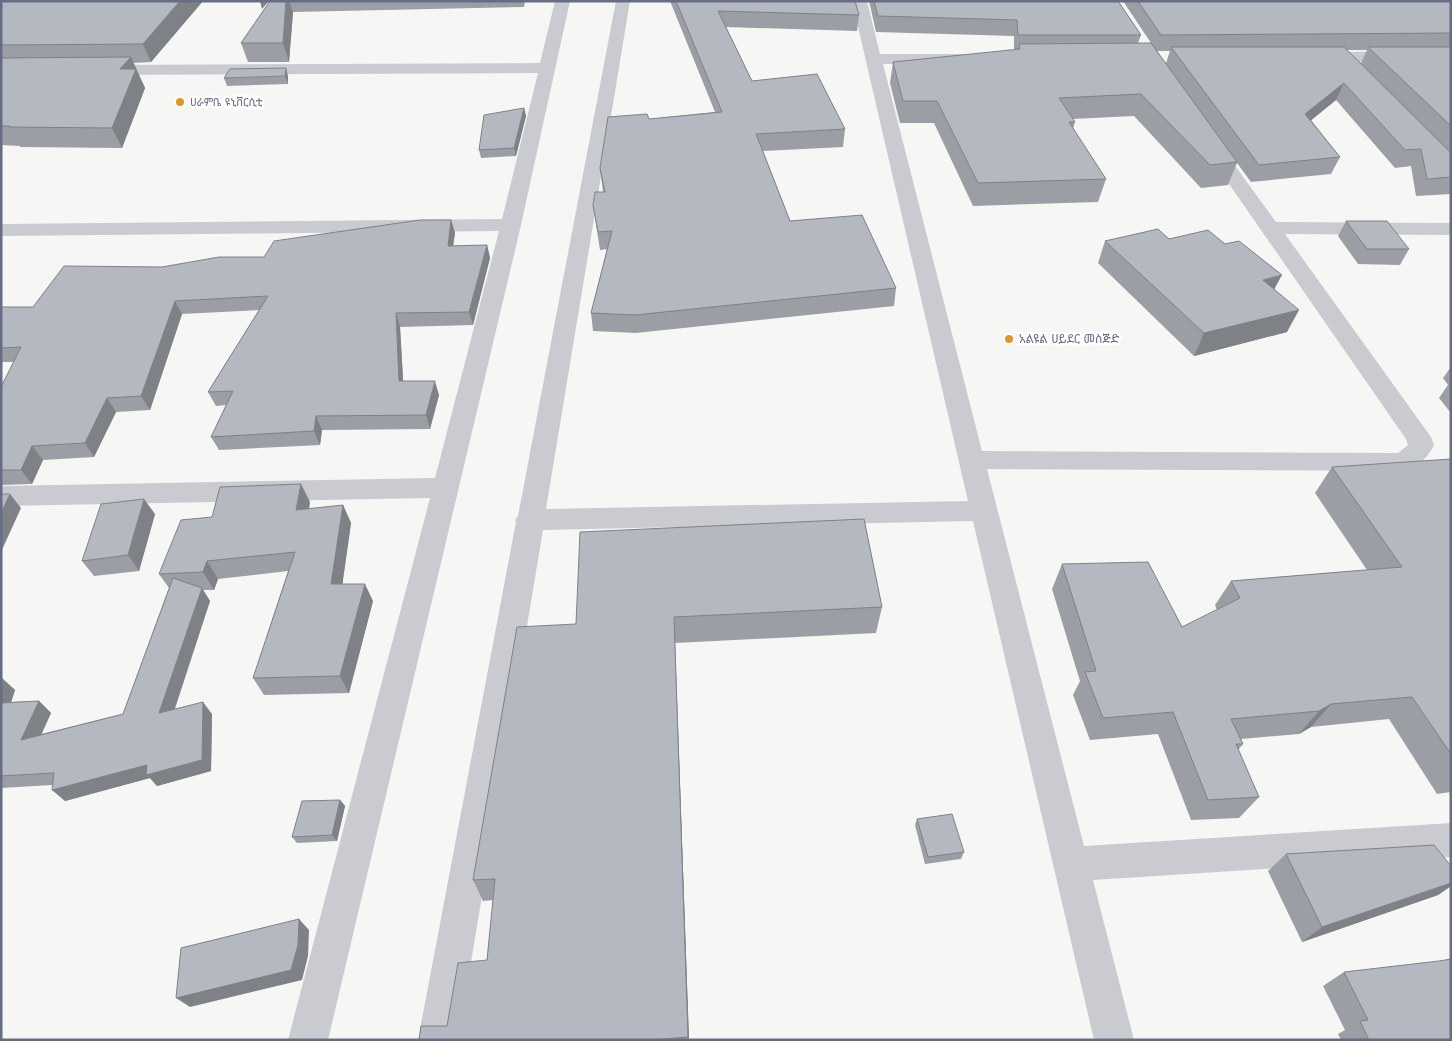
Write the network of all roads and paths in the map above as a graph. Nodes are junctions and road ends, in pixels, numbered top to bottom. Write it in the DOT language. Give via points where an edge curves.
graph roads {
  1 [pos="564,1"];
  2 [pos="623,1"];
  3 [pos="859,1"];
  4 [pos="244,54"];
  5 [pos="1451,56"];
  6 [pos="1303,57"];
  7 [pos="1342,57"];
  8 [pos="873,59"];
  9 [pos="982,59"];
  10 [pos="546,68"];
  11 [pos="233,69"];
  12 [pos="88,70"];
  13 [pos="1355,71"];
  14 [pos="1202,131"];
  15 [pos="511,225"];
  16 [pos="1270,228"];
  17 [pos="1451,229"];
  18 [pos="1,230"];
  19 [pos="972,460"];
  20 [pos="444,488"];
  21 [pos="1,496"];
  22 [pos="985,511"];
  23 [pos="530,520"];
  24 [pos="1451,840"];
  25 [pos="1071,864"];
  26 [pos="308,1040"];
  27 [pos="438,1040"];
  28 [pos="1114,1040"];
  1 -- 10 [label="street"];
  2 -- 23 [label="street"];
  3 -- 8 [label="street"];
  4 -- 11 [label="street"];
  5 -- 7 [label="street"];
  6 -- 7 [label="street"];
  7 -- 13 [label="street"];
  8 -- 9 [label="street"];
  8 -- 19 [label="street"];
  10 -- 11 [label="street"];
  10 -- 15 [label="street"];
  11 -- 12 [label="street"];
  14 -- 16 [label="street"];
  15 -- 18 [label="street"];
  15 -- 20 [label="street"];
  16 -- 17 [label="street"];
  16 -- 19 [label="street" via="1418,437 1421,445 1411,458 1403,462"];
  19 -- 22 [label="street"];
  20 -- 21 [label="street"];
  20 -- 26 [label="street"];
  22 -- 23 [label="street"];
  22 -- 25 [label="street"];
  23 -- 27 [label="street"];
  24 -- 25 [label="street"];
  25 -- 28 [label="street"];
}
